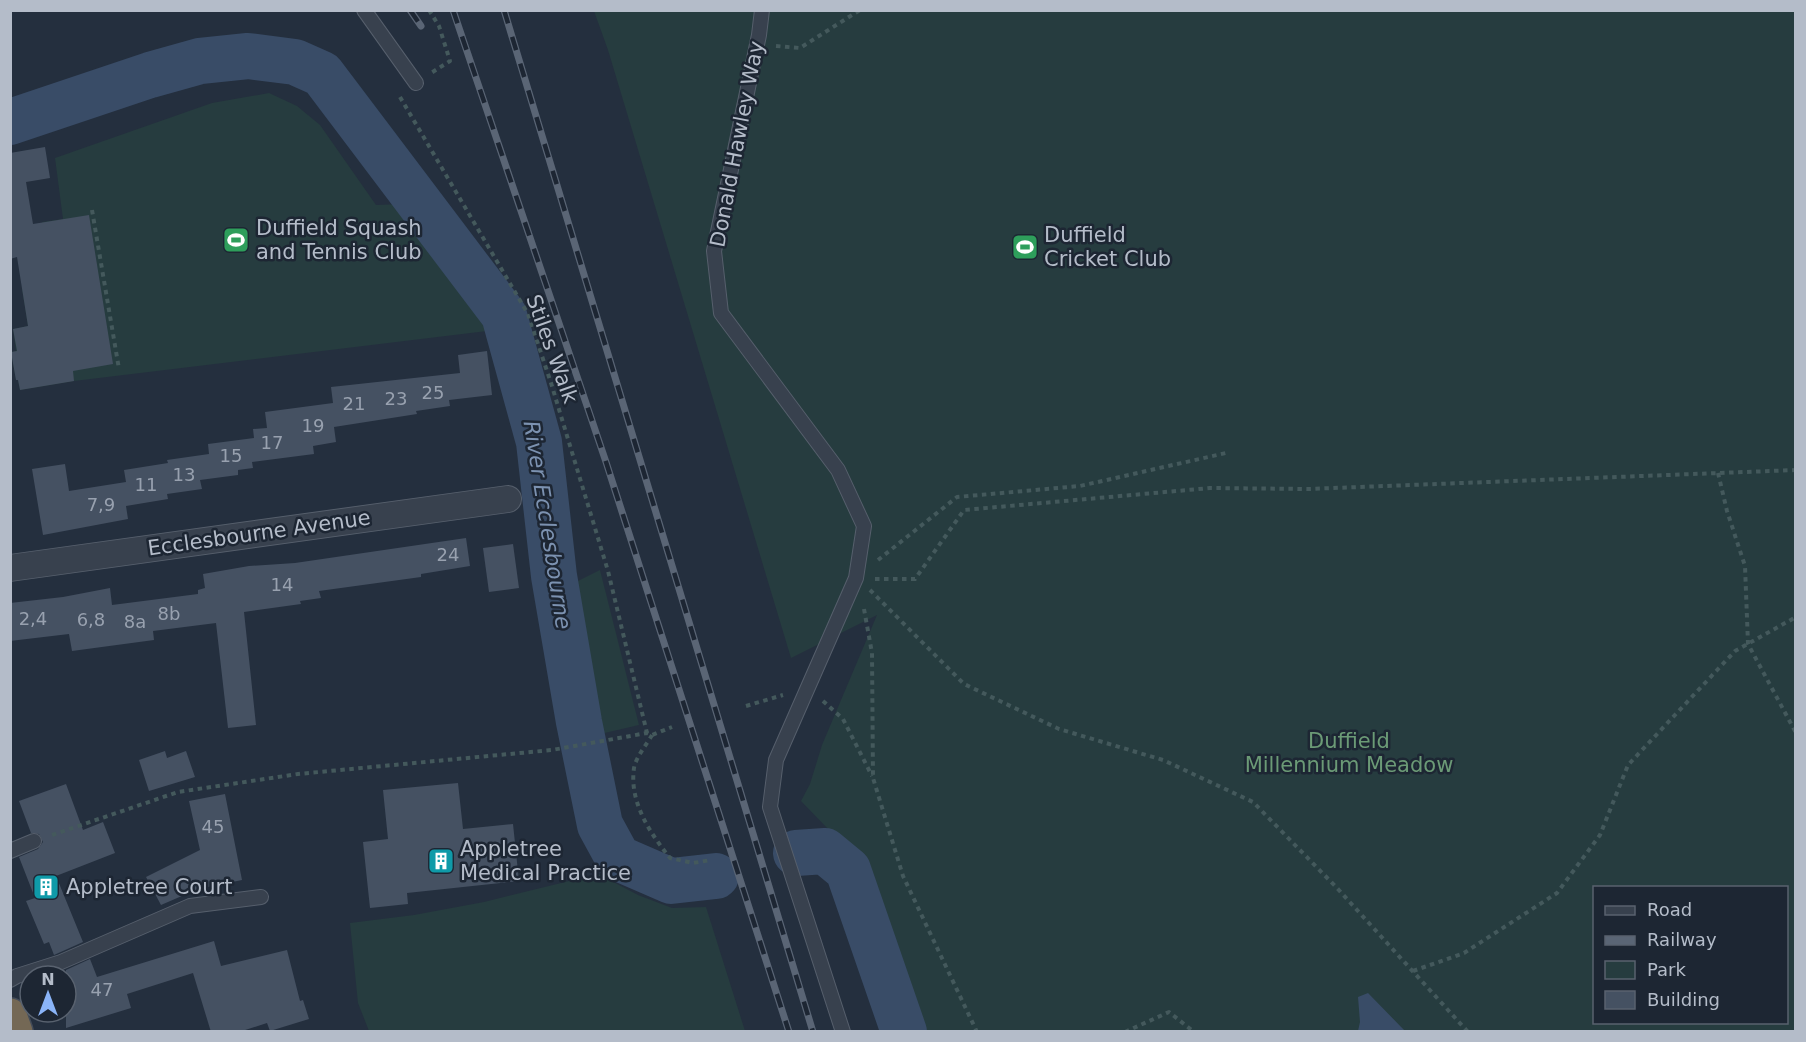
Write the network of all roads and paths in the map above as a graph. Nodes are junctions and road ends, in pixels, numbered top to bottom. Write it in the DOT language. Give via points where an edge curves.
graph roads {
  1 [pos="364,10"];
  2 [pos="429,10"];
  3 [pos="762,10"];
  4 [pos="860,10"];
  5 [pos="758,44"];
  6 [pos="416,83"];
  7 [pos="400,96"];
  8 [pos="93,210"];
  9 [pos="119,369"];
  10 [pos="1226,453"];
  11 [pos="1796,470"];
  12 [pos="1718,473"];
  13 [pos="508,499"];
  14 [pos="10,568"];
  15 [pos="864,581"];
  16 [pos="862,600"];
  17 [pos="1796,617"];
  18 [pos="1748,644"];
  19 [pos="808,687"];
  20 [pos="746,706"];
  21 [pos="672,727"];
  22 [pos="650,734"];
  23 [pos="1796,734"];
  24 [pos="873,778"];
  25 [pos="34,841"];
  26 [pos="10,851"];
  27 [pos="711,860"];
  28 [pos="261,897"];
  29 [pos="1413,971"];
  30 [pos="10,980"];
  31 [pos="10,1015"];
  32 [pos="16,1032"];
  33 [pos="843,1032"];
  34 [pos="977,1032"];
  35 [pos="1125,1032"];
  36 [pos="1194,1032"];
  37 [pos="1468,1032"];
  1 -- 6 [label="lane"];
  2 -- 6 [label="path" via="439,26 450,61"];
  3 -- 5 [label="lane, Donald Hawley Way"];
  4 -- 5 [label="path" via="800,48"];
  5 -- 15 [label="lane, Donald Hawley Way" via="714,251 721,313 838,470 864,526"];
  7 -- 22 [label="path, Stiles Walk" via="528,314 608,571"];
  8 -- 9 [label="path"];
  10 -- 15 [label="path" via="1080,486 957,497"];
  11 -- 12 [label="path"];
  12 -- 15 [label="path" via="1308,489 1210,488 964,510 915,579"];
  12 -- 18 [label="path" via="1745,566"];
  13 -- 14 [label="street, Ecclesbourne Avenue"];
  15 -- 19 [label="lane, Donald Hawley Way"];
  15 -- 29 [label="path" via="964,684 1059,729 1163,760 1253,802"];
  16 -- 24 [label="path" via="872,653"];
  17 -- 18 [label="path"];
  18 -- 23 [label="path"];
  18 -- 29 [label="path" via="1735,651 1628,765 1600,835 1557,893 1464,953"];
  19 -- 20 [label="path"];
  19 -- 24 [label="path" via="843,719"];
  19 -- 33 [label="lane, Donald Hawley Way" via="776,760 770,807"];
  21 -- 22 [label="path"];
  22 -- 25 [label="path" via="552,750 298,774 178,792"];
  22 -- 27 [label="path" via="634,766 635,792 642,816 670,858"];
  24 -- 34 [label="path" via="903,876"];
  25 -- 26 [label="lane"];
  28 -- 30 [label="lane" via="190,906"];
  29 -- 37 [label="path"];
  31 -- 32 [label="highway"];
  35 -- 36 [label="path" via="1169,1012"];
}
